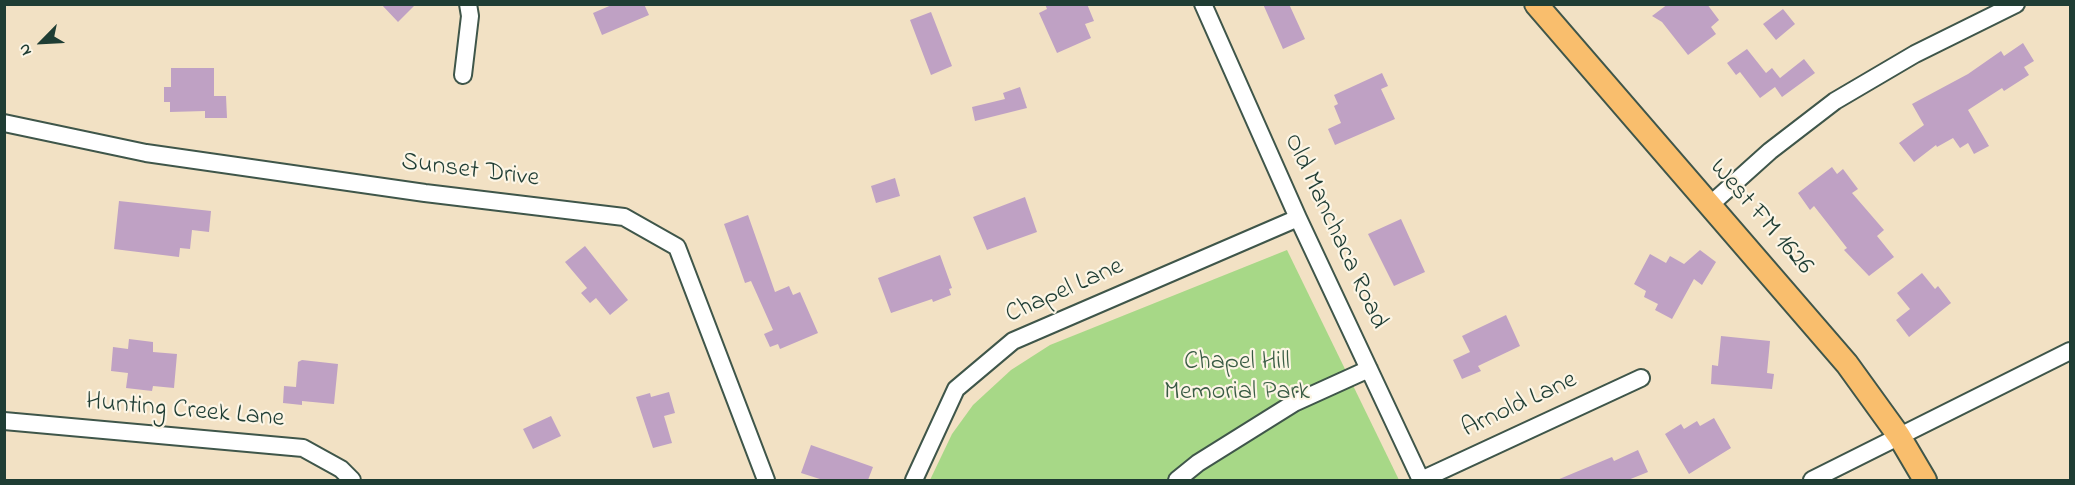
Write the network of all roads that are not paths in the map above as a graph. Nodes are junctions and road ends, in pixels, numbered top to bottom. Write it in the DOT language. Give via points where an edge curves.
graph roads {
  1 [pos="468,4"];
  2 [pos="1203,4"];
  3 [pos="1536,4"];
  4 [pos="2016,4"];
  5 [pos="463,75"];
  6 [pos="4,123"];
  7 [pos="1711,204"];
  8 [pos="1298,218"];
  9 [pos="2070,351"];
  10 [pos="1369,369"];
  11 [pos="1641,378"];
  12 [pos="4,421"];
  13 [pos="1899,435"];
  14 [pos="352,480"];
  15 [pos="766,480"];
  16 [pos="914,480"];
  17 [pos="1177,480"];
  18 [pos="1418,480"];
  19 [pos="1812,480"];
  20 [pos="1925,480"];
  1 -- 5 [label="street"];
  2 -- 8 [label="street, Old Manchaca Road"];
  3 -- 7 [label="main road, West FM 1626"];
  4 -- 7 [label="street" via="1915,54 1835,101 1770,151"];
  6 -- 15 [label="street, Sunset Drive" via="146,153 624,217 677,247"];
  7 -- 13 [label="main road, West FM 1626" via="1847,364"];
  8 -- 10 [label="street, Old Manchaca Road"];
  8 -- 16 [label="street, Chapel Lane" via="1013,341 956,389"];
  9 -- 13 [label="street"];
  10 -- 17 [label="street" via="1294,403"];
  10 -- 18 [label="street, Old Manchaca Road"];
  11 -- 18 [label="street, Arnold Lane"];
  12 -- 14 [label="street, Hunting Creek Lane" via="303,448 341,469"];
  13 -- 19 [label="street"];
  13 -- 20 [label="main road, West FM 1626"];
}
